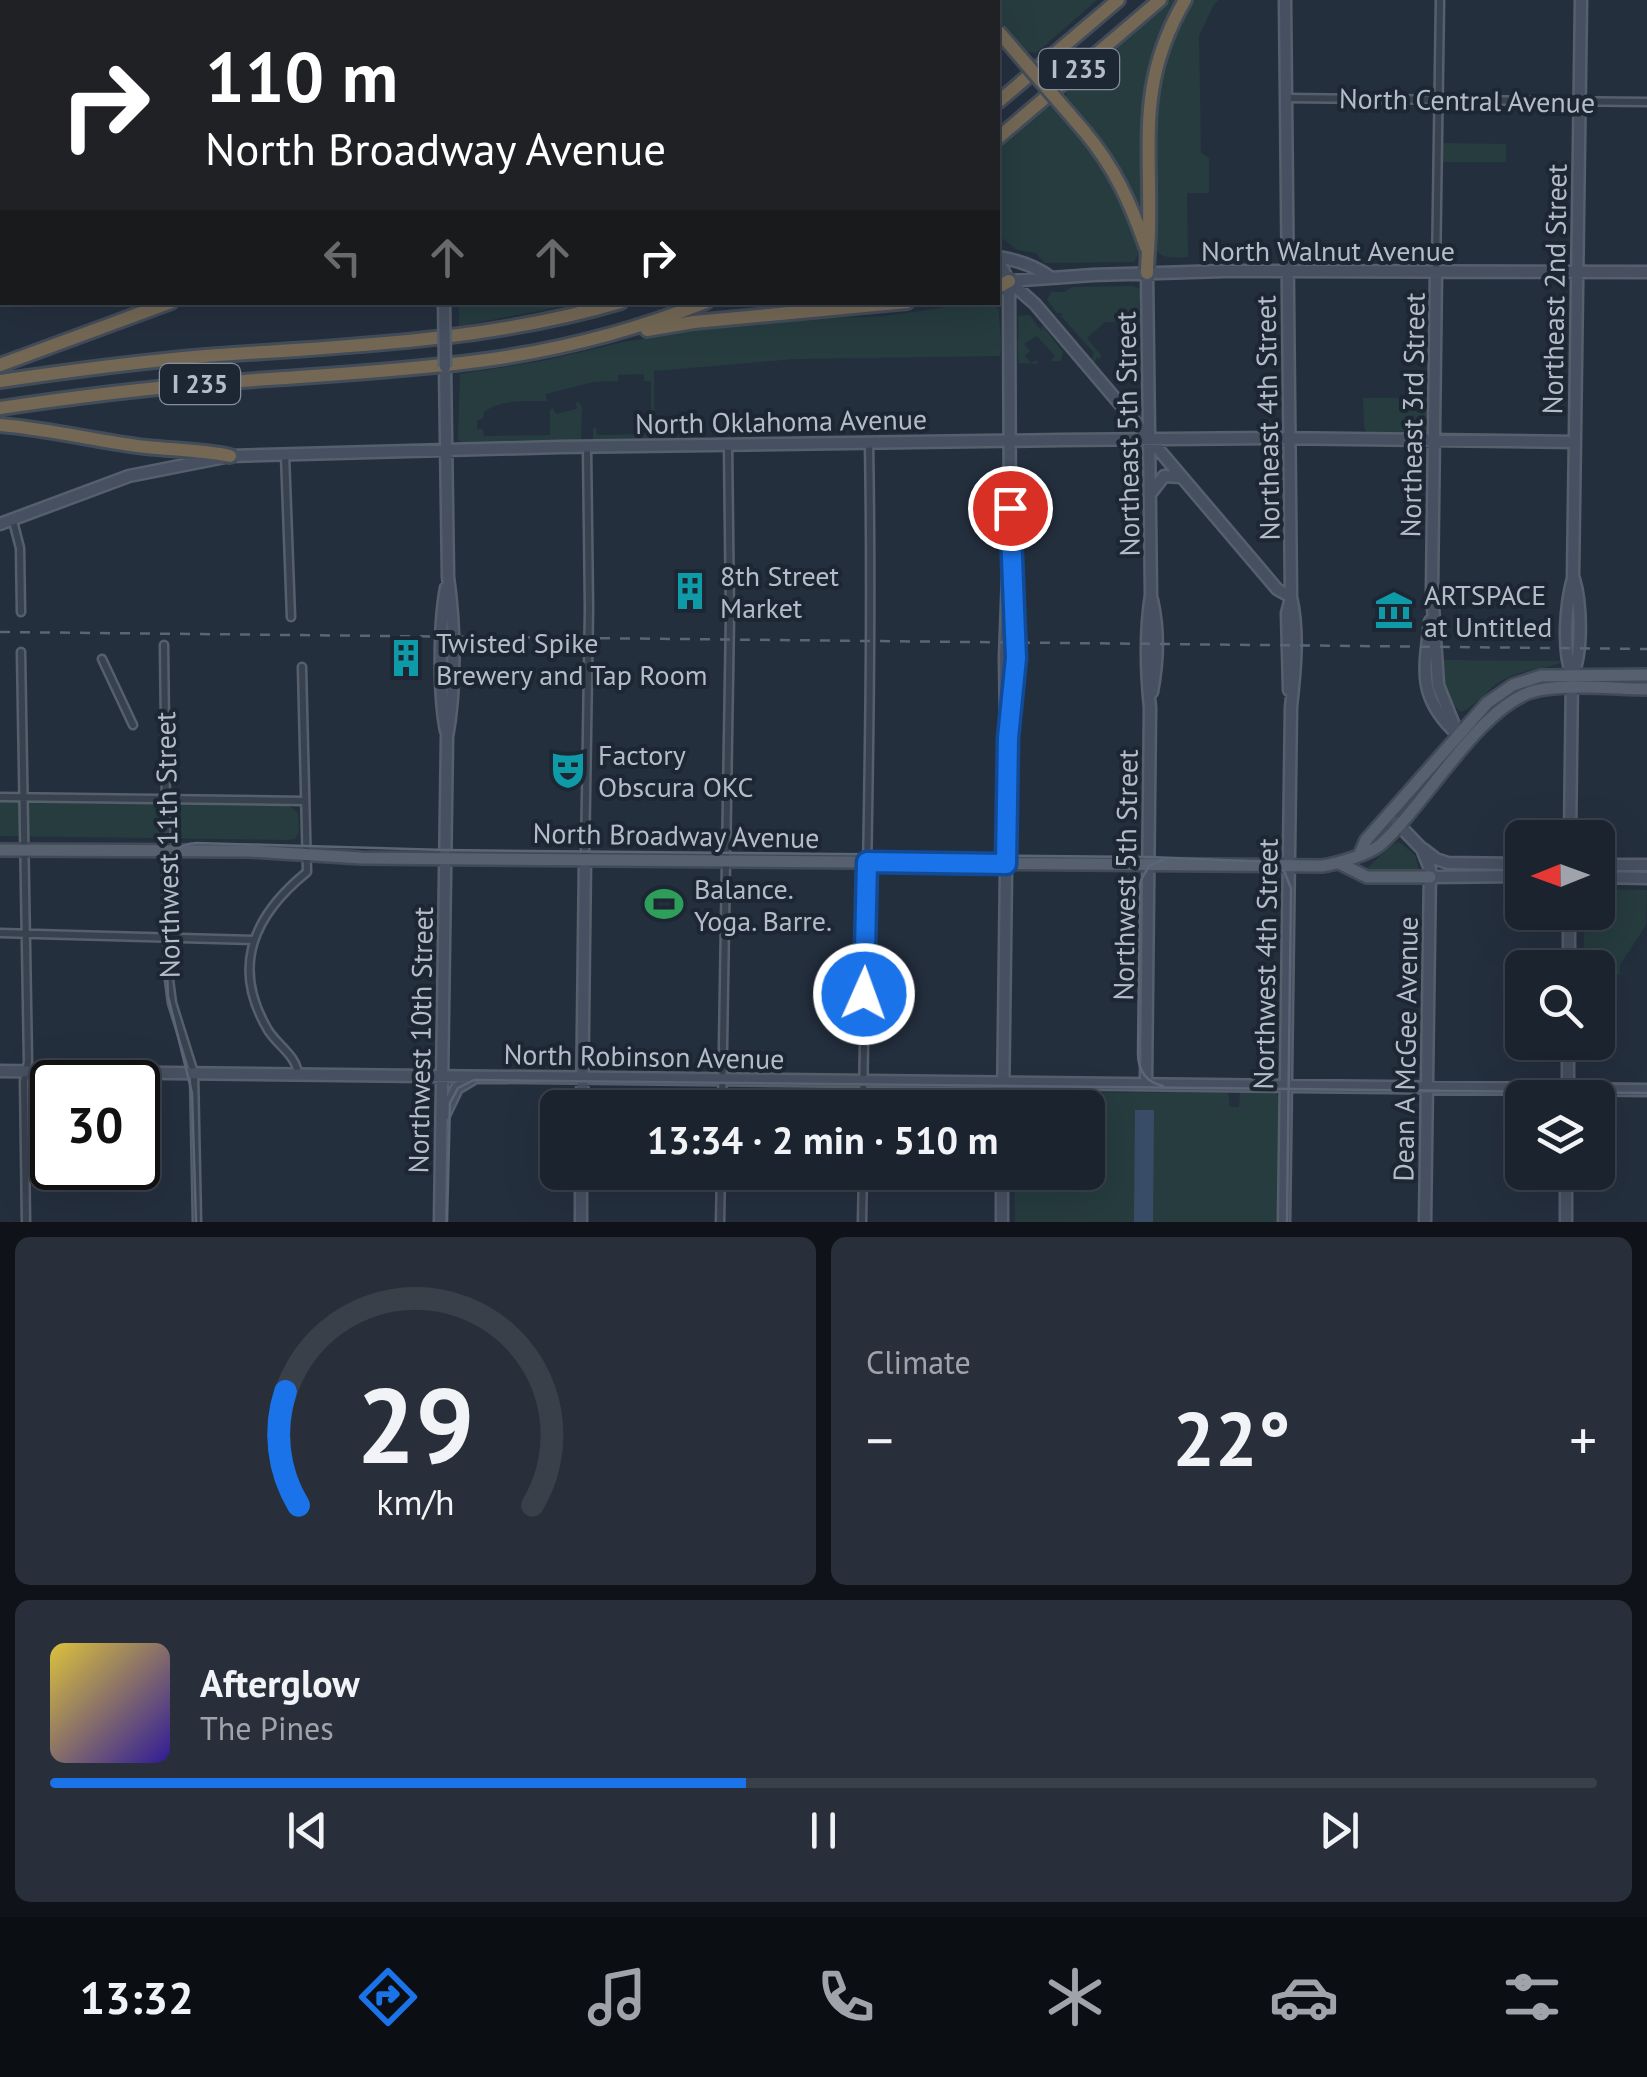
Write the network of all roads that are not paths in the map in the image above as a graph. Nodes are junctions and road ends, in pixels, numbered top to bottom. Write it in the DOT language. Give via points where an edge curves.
graph roads {
  1 [pos="1103,0"];
  2 [pos="1118,0"];
  3 [pos="1160,0"];
  4 [pos="1185,0"];
  5 [pos="1285,0"];
  6 [pos="1440,0"];
  7 [pos="1580,0"];
  8 [pos="1089,25"];
  9 [pos="1000,33"];
  10 [pos="1286,98"];
  11 [pos="1000,100"];
  12 [pos="1438,100"];
  13 [pos="1579,101"];
  14 [pos="1647,102"];
  15 [pos="1000,136"];
  16 [pos="1146,249"];
  17 [pos="1000,259"];
  18 [pos="1288,270"];
  19 [pos="1436,272"];
  20 [pos="1647,272"];
  21 [pos="1577,273"];
  22 [pos="1147,274"];
  23 [pos="1050,278"];
  24 [pos="1003,284"];
  25 [pos="162,305"];
  26 [pos="444,305"];
  27 [pos="609,305"];
  28 [pos="698,305"];
  29 [pos="874,305"];
  30 [pos="586,340"];
  31 [pos="0,366"];
  32 [pos="0,381"];
  33 [pos="0,408"];
  34 [pos="0,425"];
  35 [pos="1149,439"];
  36 [pos="1290,439"];
  37 [pos="1010,440"];
  38 [pos="1434,440"];
  39 [pos="1574,442"];
  40 [pos="869,443"];
  41 [pos="728,444"];
  42 [pos="587,446"];
  43 [pos="446,451"];
  44 [pos="286,455"];
  45 [pos="230,456"];
  46 [pos="1181,477"];
  47 [pos="1150,494"];
  48 [pos="13,521"];
  49 [pos="0,524"];
  50 [pos="1151,595"];
  51 [pos="1291,596"];
  52 [pos="21,612"];
  53 [pos="290,617"];
  54 [pos="164,645"];
  55 [pos="21,652"];
  56 [pos="102,658"];
  57 [pos="302,667"];
  58 [pos="1146,667"];
  59 [pos="1572,675"];
  60 [pos="1647,676"];
  61 [pos="1572,689"];
  62 [pos="1647,690"];
  63 [pos="1150,708"];
  64 [pos="133,725"];
  65 [pos="1463,739"];
  66 [pos="0,798"];
  67 [pos="23,798"];
  68 [pos="166,799"];
  69 [pos="304,801"];
  70 [pos="1570,820"];
  71 [pos="1391,822"];
  72 [pos="1422,848"];
  73 [pos="24,849"];
  74 [pos="0,850"];
  75 [pos="167,851"];
  76 [pos="306,854"];
  77 [pos="445,858"];
  78 [pos="585,860"];
  79 [pos="726,861"];
  80 [pos="867,862"];
  81 [pos="1339,863"];
  82 [pos="1006,864"];
  83 [pos="1505,864"];
  84 [pos="1615,865"];
  85 [pos="1647,865"];
  86 [pos="1148,866"];
  87 [pos="1289,868"];
  88 [pos="1505,876"];
  89 [pos="1430,877"];
  90 [pos="1615,877"];
  91 [pos="1647,878"];
  92 [pos="0,933"];
  93 [pos="27,933"];
  94 [pos="168,938"];
  95 [pos="254,940"];
  96 [pos="0,1071"];
  97 [pos="26,1071"];
  98 [pos="194,1073"];
  99 [pos="298,1074"];
  100 [pos="442,1076"];
  101 [pos="481,1077"];
  102 [pos="583,1078"];
  103 [pos="723,1080"];
  104 [pos="863,1081"];
  105 [pos="1003,1083"];
  106 [pos="1146,1084"];
  107 [pos="1286,1085"];
  108 [pos="1427,1087"];
  109 [pos="583,1090"];
  110 [pos="723,1090"];
  111 [pos="863,1090"];
  112 [pos="1003,1090"];
  113 [pos="1505,1090"];
  114 [pos="1647,1090"];
  115 [pos="1615,1091"];
  116 [pos="442,1121"];
  117 [pos="582,1190"];
  118 [pos="721,1190"];
  119 [pos="863,1190"];
  120 [pos="1002,1190"];
  121 [pos="1566,1190"];
  122 [pos="26,1222"];
  123 [pos="197,1222"];
  124 [pos="440,1222"];
  125 [pos="581,1222"];
  126 [pos="720,1222"];
  127 [pos="862,1222"];
  128 [pos="1002,1222"];
  129 [pos="1284,1222"];
  130 [pos="1425,1222"];
  131 [pos="1566,1222"];
  1 -- 8 [label="highway"];
  2 -- 8 [label="highway, I 235"];
  3 -- 15 [label="highway, I 235"];
  4 -- 16 [label="highway" via="1151,92"];
  5 -- 10 [label="street, Northeast 4th Street"];
  6 -- 12 [label="street, Northeast 3rd Street"];
  7 -- 13 [label="street, Northeast 2nd Street"];
  8 -- 11 [label="highway, I 235"];
  9 -- 16 [label="highway, bridge" via="1117,176"];
  10 -- 12 [label="street, North Central Avenue"];
  10 -- 18 [label="street, Northeast 4th Street"];
  12 -- 13 [label="street, North Central Avenue"];
  12 -- 19 [label="street, Northeast 3rd Street"];
  13 -- 14 [label="street, North Central Avenue"];
  13 -- 21 [label="street, Northeast 2nd Street"];
  16 -- 22 [label="highway"];
  17 -- 23 [label="street" via="1018,260"];
  18 -- 19 [label="street, North Walnut Avenue"];
  18 -- 22 [label="street, North Walnut Avenue"];
  18 -- 36 [label="street, Northeast 4th Street"];
  19 -- 21 [label="street, North Walnut Avenue"];
  19 -- 38 [label="street, Northeast 3rd Street"];
  20 -- 21 [label="street, North Walnut Avenue"];
  21 -- 39 [label="street, Northeast 2nd Street"];
  22 -- 23 [label="street, North Walnut Avenue"];
  22 -- 35 [label="street, Northeast 5th Street"];
  23 -- 24 [label="street, North Walnut Avenue"];
  24 -- 35 [label="street" via="1035,304"];
  24 -- 37 [label="street"];
  25 -- 31 [label="highway"];
  26 -- 43 [label="street, Northwest 10th Street, bridge"];
  27 -- 32 [label="highway, I 235" via="480,334"];
  28 -- 30 [label="highway, I 235"];
  29 -- 30 [label="highway"];
  30 -- 33 [label="highway, I 235" via="480,361"];
  34 -- 45 [label="highway"];
  35 -- 36 [label="street, North Oklahoma Avenue"];
  35 -- 37 [label="street, North Oklahoma Avenue"];
  35 -- 46 [label="street"];
  35 -- 47 [label="street, Northeast 5th Street"];
  36 -- 38 [label="street, North Oklahoma Avenue"];
  36 -- 51 [label="street, Northeast 4th Street"];
  37 -- 40 [label="street, North Oklahoma Avenue"];
  37 -- 82 [label="street"];
  38 -- 39 [label="street, North Oklahoma Avenue"];
  38 -- 65 [label="street, Northeast 3rd Street" via="1432,660"];
  39 -- 59 [label="street, Northeast 2nd Street" via="1579,595"];
  40 -- 41 [label="street, North Oklahoma Avenue"];
  40 -- 80 [label="street"];
  41 -- 42 [label="street, North Oklahoma Avenue"];
  41 -- 79 [label="street"];
  42 -- 43 [label="street, North Oklahoma Avenue"];
  42 -- 78 [label="street"];
  43 -- 44 [label="street, North Oklahoma Avenue"];
  43 -- 77 [label="street, Northwest 10th Street" via="452,632"];
  44 -- 45 [label="street, North Oklahoma Avenue"];
  44 -- 53 [label="street"];
  45 -- 48 [label="street, North Oklahoma Avenue" via="129,476"];
  46 -- 47 [label="street" via="1164,476"];
  46 -- 51 [label="street" via="1277,590"];
  47 -- 50 [label="street, Northeast 5th Street"];
  48 -- 49 [label="street, North Oklahoma Avenue"];
  48 -- 52 [label="street"];
  50 -- 58 [label="street, Northeast 5th Street"];
  50 -- 63 [label="street, Northeast 5th Street" via="1157,622"];
  51 -- 87 [label="street, Northwest 4th Street"];
  54 -- 68 [label="street, Northwest 11th Street"];
  55 -- 67 [label="street"];
  56 -- 64 [label="street"];
  57 -- 69 [label="street"];
  58 -- 63 [label="street, Northwest 5th Street"];
  59 -- 60 [label="main road"];
  59 -- 61 [label="street, Northeast 2nd Street"];
  59 -- 65 [label="main road" via="1526,679 1505,689"];
  61 -- 62 [label="main road"];
  61 -- 65 [label="main road" via="1518,698"];
  61 -- 70 [label="street, Northeast 2nd Street"];
  63 -- 86 [label="street, Northwest 5th Street"];
  65 -- 71 [label="main road, North Broadway Avenue"];
  66 -- 67 [label="street"];
  67 -- 68 [label="street"];
  67 -- 73 [label="street"];
  68 -- 69 [label="street"];
  68 -- 75 [label="street, Northwest 11th Street"];
  69 -- 76 [label="street"];
  71 -- 72 [label="street, Dean A McGee Avenue"];
  71 -- 81 [label="main road, North Broadway Avenue" via="1377,848"];
  71 -- 89 [label="street, Dean A McGee Avenue"];
  72 -- 83 [label="street" via="1448,863"];
  72 -- 89 [label="street, Dean A McGee Avenue"];
  73 -- 74 [label="main road, North Broadway Avenue"];
  73 -- 75 [label="main road, North Broadway Avenue"];
  73 -- 93 [label="street"];
  75 -- 76 [label="main road, North Broadway Avenue"];
  75 -- 94 [label="street, Northwest 11th Street"];
  76 -- 77 [label="main road, North Broadway Avenue"];
  76 -- 95 [label="street" via="306,872 270,908"];
  77 -- 78 [label="main road, North Broadway Avenue"];
  77 -- 100 [label="street, Northwest 10th Street"];
  78 -- 79 [label="main road, North Broadway Avenue"];
  78 -- 102 [label="street"];
  79 -- 80 [label="main road, North Broadway Avenue"];
  79 -- 103 [label="street"];
  80 -- 82 [label="main road, North Broadway Avenue"];
  80 -- 104 [label="street"];
  81 -- 87 [label="main road, North Broadway Avenue"];
  81 -- 89 [label="main road" via="1368,877"];
  82 -- 86 [label="main road, North Broadway Avenue"];
  82 -- 105 [label="street"];
  84 -- 85 [label="street"];
  86 -- 87 [label="main road, North Broadway Avenue"];
  86 -- 106 [label="street, Northwest 5th Street"];
  87 -- 107 [label="street, Northwest 4th Street"];
  88 -- 89 [label="street"];
  89 -- 108 [label="street, Dean A McGee Avenue"];
  90 -- 91 [label="street"];
  92 -- 93 [label="street"];
  93 -- 94 [label="street"];
  93 -- 97 [label="street"];
  94 -- 95 [label="street"];
  94 -- 98 [label="street, Northwest 11th Street" via="172,1003"];
  95 -- 99 [label="street" via="251,978 258,1009"];
  96 -- 97 [label="street, North Robinson Avenue"];
  97 -- 98 [label="street, North Robinson Avenue"];
  97 -- 122 [label="street"];
  98 -- 99 [label="street, North Robinson Avenue"];
  98 -- 123 [label="street, Northwest 11th Street"];
  99 -- 100 [label="street, North Robinson Avenue"];
  100 -- 101 [label="street, North Robinson Avenue"];
  100 -- 116 [label="street, Northwest 10th Street"];
  101 -- 102 [label="street, North Robinson Avenue"];
  101 -- 116 [label="street" via="457,1088"];
  102 -- 103 [label="street, North Robinson Avenue"];
  102 -- 109 [label="street"];
  103 -- 104 [label="street, North Robinson Avenue"];
  103 -- 110 [label="street"];
  104 -- 105 [label="street, North Robinson Avenue"];
  104 -- 111 [label="street"];
  105 -- 106 [label="street, North Robinson Avenue"];
  105 -- 112 [label="street"];
  106 -- 107 [label="street, North Robinson Avenue"];
  107 -- 108 [label="street, North Robinson Avenue"];
  107 -- 129 [label="street, Northwest 4th Street"];
  108 -- 113 [label="street, North Robinson Avenue"];
  108 -- 130 [label="street, Dean A McGee Avenue"];
  114 -- 115 [label="street, North Robinson Avenue"];
  116 -- 124 [label="street, Northwest 10th Street"];
  117 -- 125 [label="street"];
  118 -- 126 [label="street"];
  119 -- 127 [label="street"];
  120 -- 128 [label="street"];
  121 -- 131 [label="street"];
}
